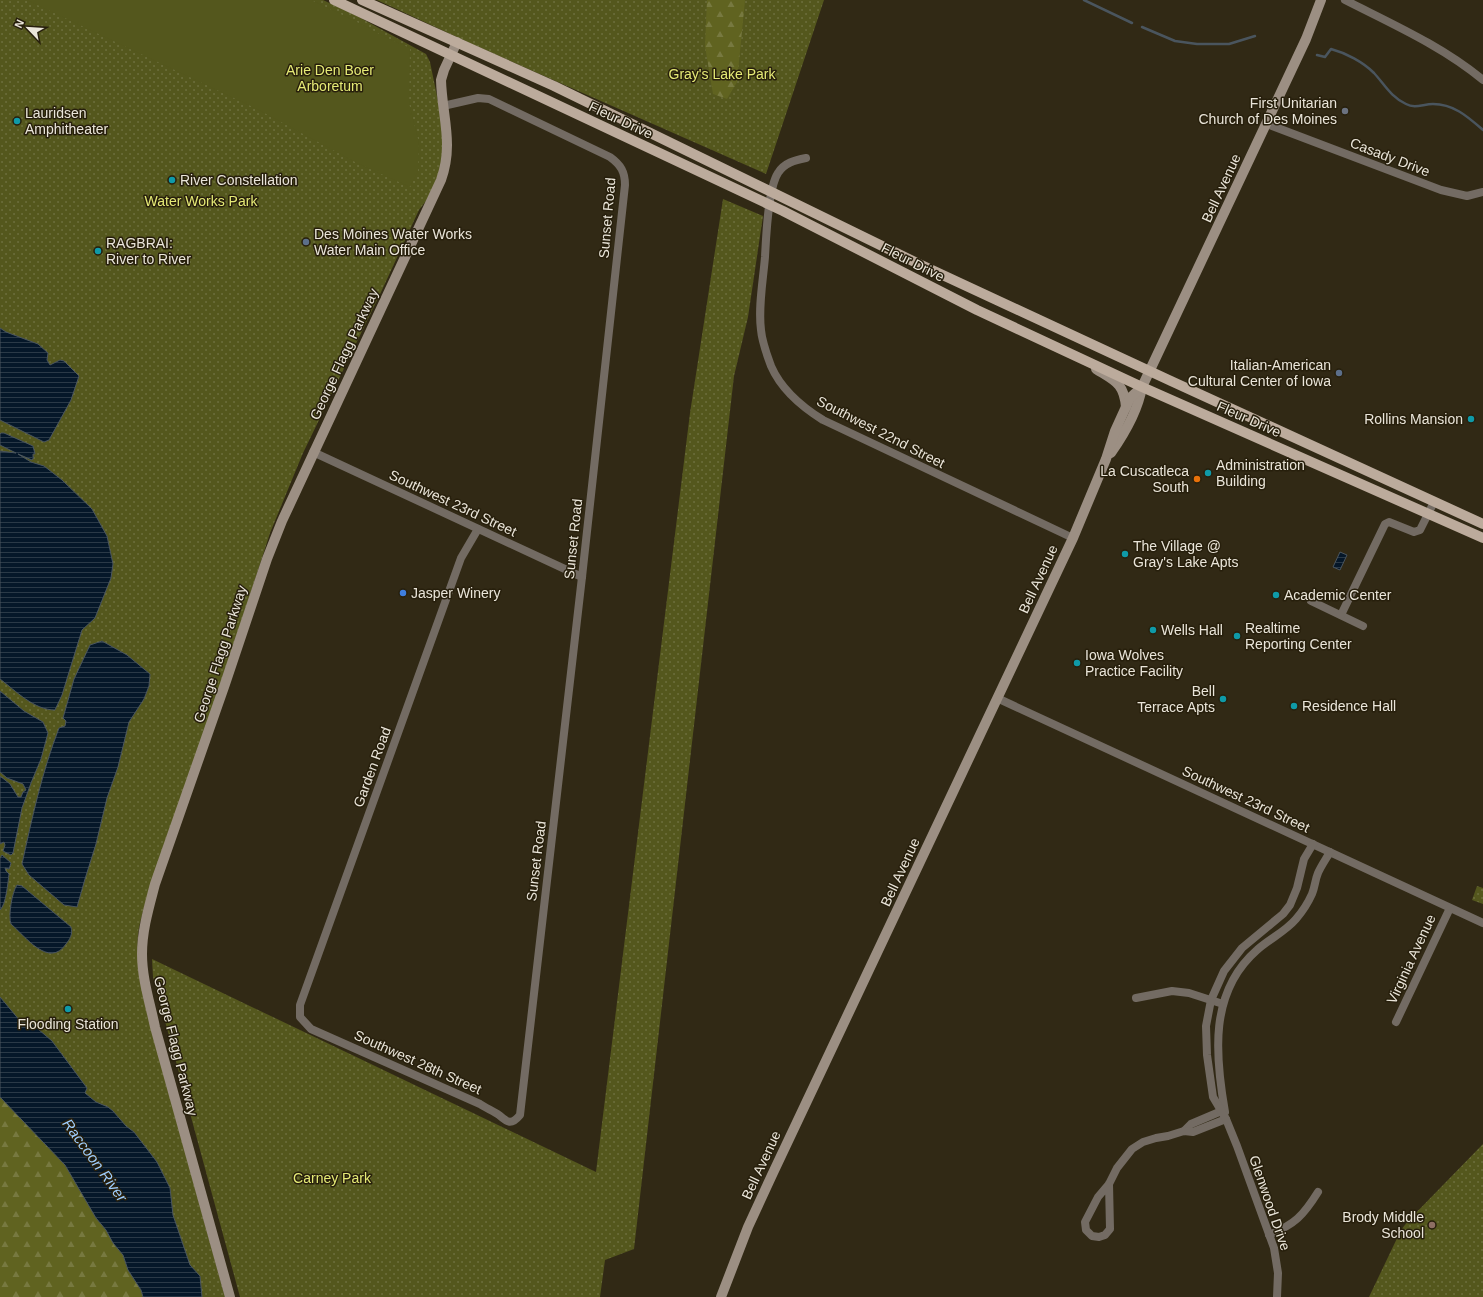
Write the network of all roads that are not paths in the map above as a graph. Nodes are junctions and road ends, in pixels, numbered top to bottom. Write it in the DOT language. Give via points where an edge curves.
graph roads {
  1 [pos="334,0"];
  2 [pos="362,0"];
  3 [pos="1321,0"];
  4 [pos="1345,0"];
  5 [pos="457,42"];
  6 [pos="451,55"];
  7 [pos="1483,80"];
  8 [pos="443,106"];
  9 [pos="1267,124"];
  10 [pos="806,158"];
  11 [pos="1483,192"];
  12 [pos="1078,357"];
  13 [pos="1149,371"];
  14 [pos="1142,387"];
  15 [pos="1126,408"];
  16 [pos="313,452"];
  17 [pos="1106,459"];
  18 [pos="1434,502"];
  19 [pos="1429,514"];
  20 [pos="1483,524"];
  21 [pos="478,529"];
  22 [pos="1073,538"];
  23 [pos="1483,538"];
  24 [pos="582,577"];
  25 [pos="1311,601"];
  26 [pos="1341,615"];
  27 [pos="1363,626"];
  28 [pos="997,698"];
  29 [pos="1314,844"];
  30 [pos="1330,852"];
  31 [pos="1450,908"];
  32 [pos="1483,923"];
  33 [pos="1269,925"];
  34 [pos="1278,935"];
  35 [pos="1136,998"];
  36 [pos="1211,1000"];
  37 [pos="1223,1004"];
  38 [pos="300,1017"];
  39 [pos="1396,1022"];
  40 [pos="520,1110"];
  41 [pos="1224,1113"];
  42 [pos="1109,1184"];
  43 [pos="1318,1192"];
  44 [pos="1269,1235"];
  45 [pos="230,1297"];
  46 [pos="721,1297"];
  47 [pos="1277,1297"];
  1 -- 6 [label="main road, Fleur Drive"];
  2 -- 5 [label="main road, Fleur Drive"];
  3 -- 9 [label="street, Bell Avenue"];
  4 -- 7 [label="street" via="1435,46"];
  5 -- 6 [label="street, George Flagg Parkway"];
  5 -- 13 [label="main road, Fleur Drive" via="554,86 919,264"];
  6 -- 8 [label="street, George Flagg Parkway" via="441,80"];
  6 -- 12 [label="main road, Fleur Drive" via="783,210 971,307"];
  8 -- 16 [label="street, George Flagg Parkway" via="448,150 446,167"];
  8 -- 24 [label="street, Sunset Road" via="478,98 490,99 610,158 618,163 625,176"];
  9 -- 11 [label="street, Casady Drive" via="1441,190 1467,196"];
  9 -- 13 [label="street, Bell Avenue"];
  10 -- 22 [label="street, Southwest 22nd Street" via="788,164 777,173 768,216 760,309 761,330 771,366 777,377 793,397 823,420"];
  12 -- 14 [label="main road, Fleur Drive"];
  12 -- 15 [label="street" via="1122,388"];
  13 -- 14 [label="street, Bell Avenue"];
  13 -- 18 [label="main road, Fleur Drive"];
  14 -- 15 [label="street, Bell Avenue" via="1130,398"];
  14 -- 17 [label="street, Bell Avenue" via="1140,401 1122,438"];
  14 -- 19 [label="main road, Fleur Drive"];
  15 -- 17 [label="street, Bell Avenue"];
  16 -- 21 [label="street, Southwest 23rd Street"];
  16 -- 45 [label="street, George Flagg Parkway" via="267,559 155,884 146,915 142,945 145,984 155,1028"];
  17 -- 22 [label="street, Bell Avenue"];
  18 -- 19 [label="street"];
  18 -- 20 [label="main road, Fleur Drive"];
  19 -- 23 [label="main road, Fleur Drive"];
  19 -- 26 [label="street" via="1420,530 1414,532 1389,522 1385,524"];
  21 -- 24 [label="street, Southwest 23rd Street"];
  21 -- 38 [label="street, Garden Road" via="458,565 300,1005"];
  22 -- 28 [label="street, Bell Avenue"];
  24 -- 40 [label="street, Sunset Road"];
  25 -- 26 [label="street"];
  26 -- 27 [label="street"];
  28 -- 29 [label="street, Southwest 23rd Street"];
  28 -- 46 [label="street, Bell Avenue" via="748,1227"];
  29 -- 30 [label="street, Southwest 23rd Street"];
  29 -- 33 [label="street, Glenwood Drive" via="1304,859 1298,888 1290,905"];
  30 -- 31 [label="street, Southwest 23rd Street"];
  30 -- 34 [label="street, Glenwood Drive" via="1307,905"];
  31 -- 32 [label="street, Southwest 23rd Street"];
  31 -- 39 [label="street, Virginia Avenue"];
  33 -- 34 [label="street"];
  33 -- 36 [label="street, Glenwood Drive" via="1232,959 1224,970"];
  34 -- 37 [label="street, Glenwood Drive" via="1248,959 1232,982"];
  35 -- 36 [label="street" via="1172,991"];
  36 -- 37 [label="street"];
  36 -- 41 [label="street, Glenwood Drive" via="1206,1026 1207,1055 1213,1097"];
  37 -- 41 [label="street, Glenwood Drive" via="1217,1057"];
  38 -- 40 [label="street, Southwest 28th Street" via="311,1029 480,1104 506,1122 516,1120"];
  41 -- 42 [label="street" via="1193,1132 1184,1131 1143,1142 1132,1148"];
  41 -- 44 [label="street, Glenwood Drive"];
  42 -- 42 [label="street" via="1098,1197 1085,1222 1086,1230 1092,1236 1105,1235 1110,1229"];
  43 -- 44 [label="street" via="1296,1221"];
  44 -- 47 [label="street, Glenwood Drive" via="1278,1273"];
}
